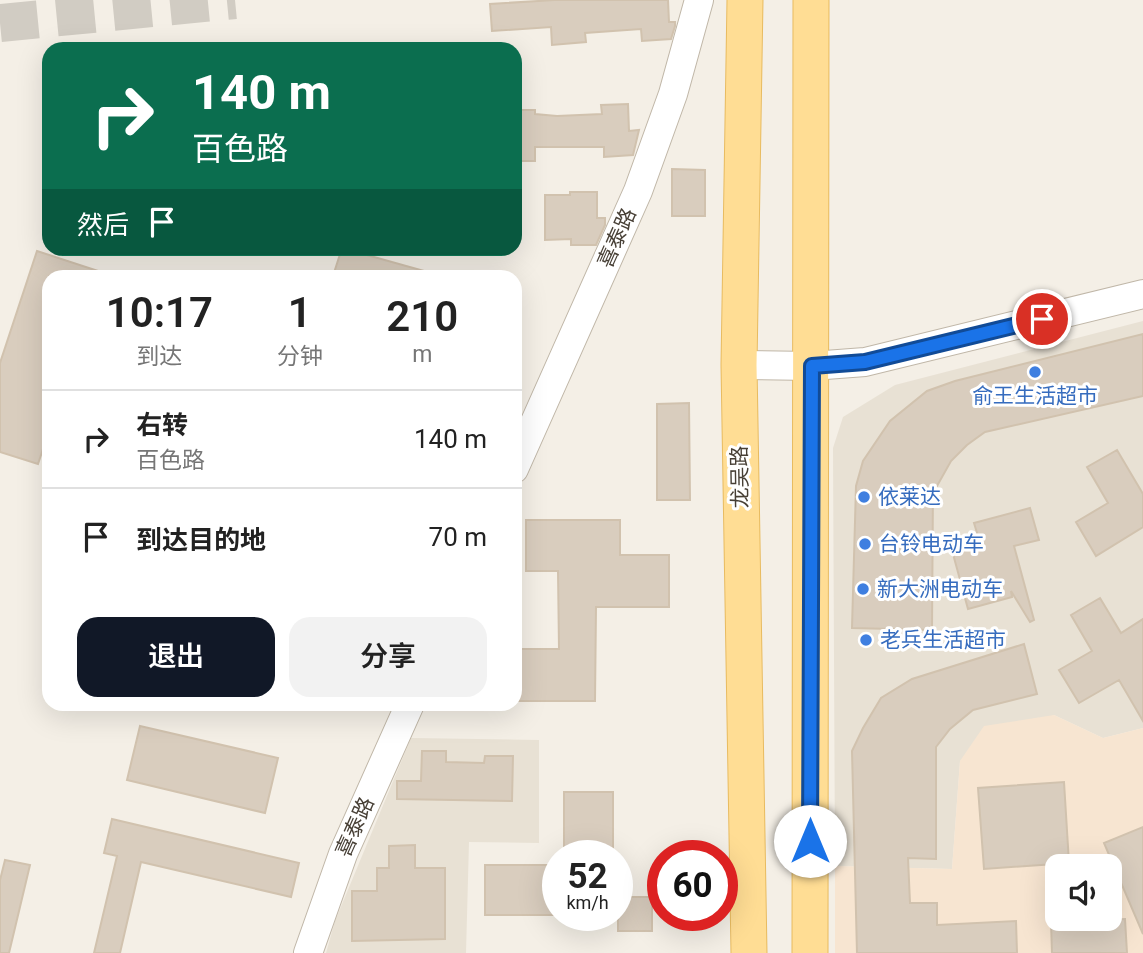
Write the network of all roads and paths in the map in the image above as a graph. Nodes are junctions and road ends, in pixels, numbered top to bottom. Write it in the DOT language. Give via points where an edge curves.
graph roads {
  1 [pos="699,0"];
  2 [pos="744,0"];
  3 [pos="811,0"];
  4 [pos="1143,294"];
  5 [pos="739,365"];
  6 [pos="812,366"];
  7 [pos="522,451"];
  8 [pos="407,711"];
  9 [pos="308,953"];
  10 [pos="749,953"];
  11 [pos="810,953"];
  1 -- 7 [label="street, 喜泰路" via="673,94 638,191"];
  2 -- 5 [label="main road, 龙吴路"];
  3 -- 6 [label="main road"];
  4 -- 6 [label="street" via="865,362"];
  5 -- 6 [label="street"];
  5 -- 10 [label="main road, 龙吴路"];
  6 -- 11 [label="main road"];
  8 -- 9 [label="street, 喜泰路" via="343,854"];
}
